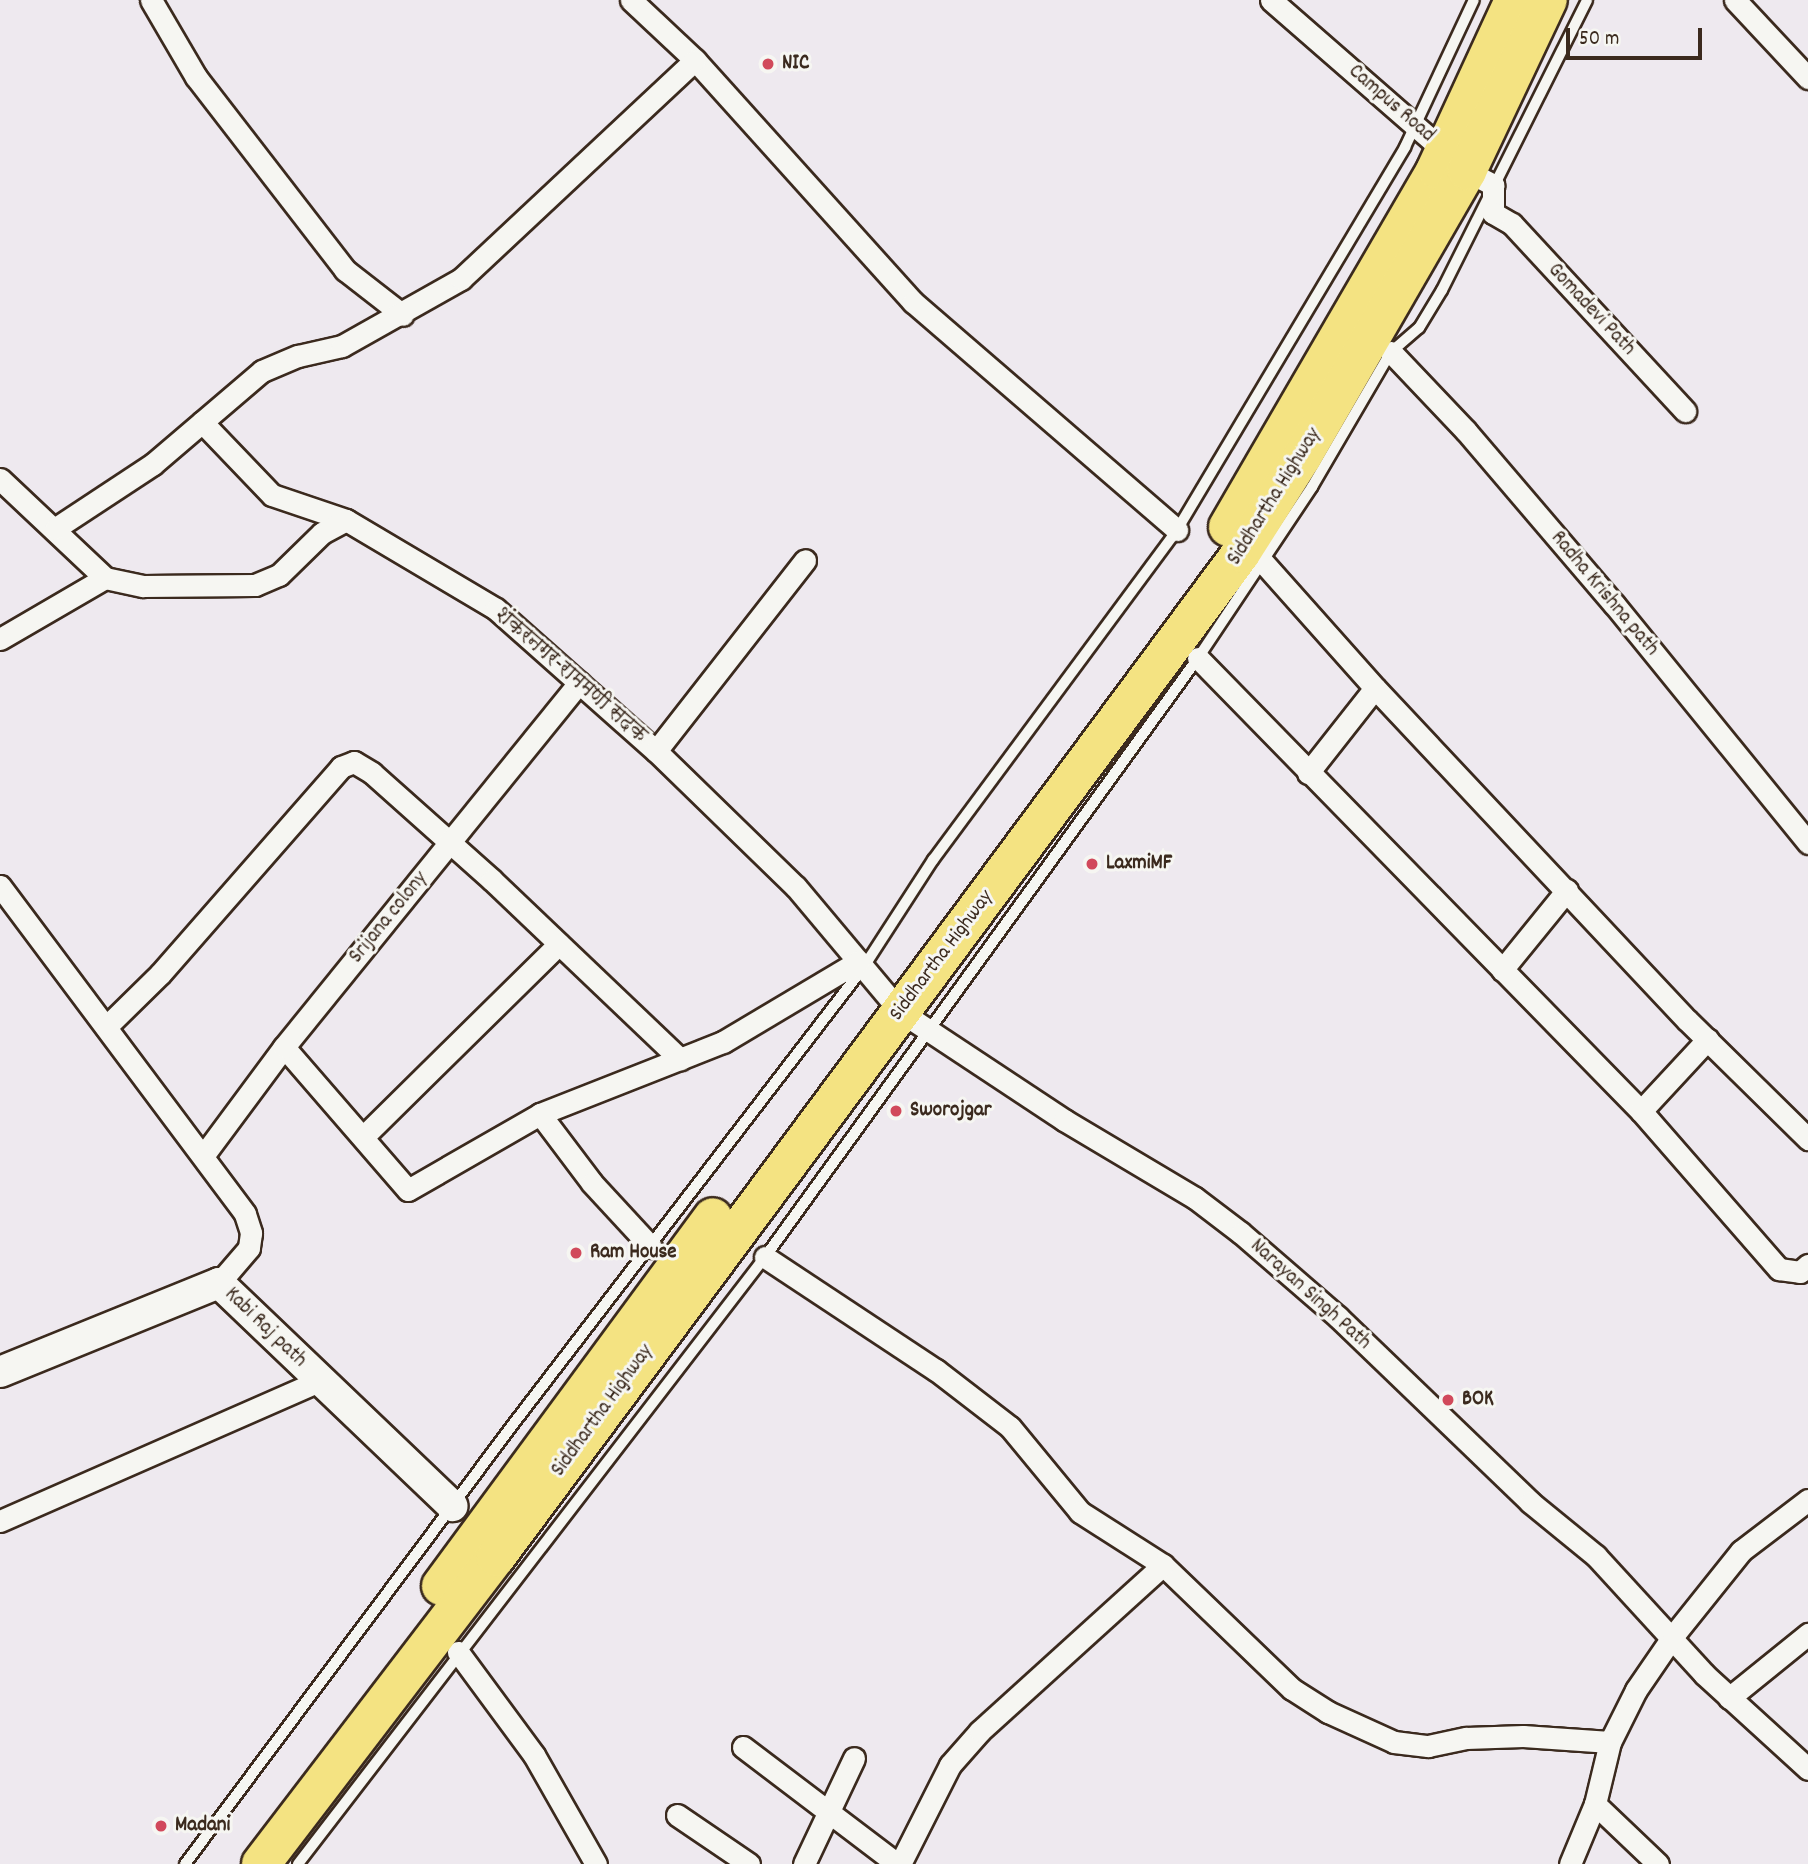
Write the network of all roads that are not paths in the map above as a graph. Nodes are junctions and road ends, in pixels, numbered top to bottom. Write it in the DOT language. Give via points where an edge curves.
graph roads {
  1 [pos="151,0"];
  2 [pos="631,0"];
  3 [pos="1271,0"];
  4 [pos="1474,0"];
  5 [pos="1514,0"];
  6 [pos="1548,0"];
  7 [pos="1587,0"];
  8 [pos="1735,0"];
  9 [pos="695,60"];
  10 [pos="1808,78"];
  11 [pos="1416,125"];
  12 [pos="1468,169"];
  13 [pos="403,315"];
  14 [pos="1391,352"];
  15 [pos="1685,411"];
  16 [pos="202,422"];
  17 [pos="0,479"];
  18 [pos="346,520"];
  19 [pos="56,528"];
  20 [pos="1177,530"];
  21 [pos="805,560"];
  22 [pos="1261,560"];
  23 [pos="105,578"];
  24 [pos="0,639"];
  25 [pos="1198,658"];
  26 [pos="579,683"];
  27 [pos="1375,688"];
  28 [pos="656,751"];
  29 [pos="1308,773"];
  30 [pos="450,843"];
  31 [pos="1808,843"];
  32 [pos="0,887"];
  33 [pos="1567,890"];
  34 [pos="7,907"];
  35 [pos="559,944"];
  36 [pos="1502,970"];
  37 [pos="887,993"];
  38 [pos="106,1027"];
  39 [pos="1707,1040"];
  40 [pos="284,1047"];
  41 [pos="680,1059"];
  42 [pos="1641,1111"];
  43 [pos="540,1114"];
  44 [pos="363,1137"];
  45 [pos="1808,1139"];
  46 [pos="203,1156"];
  47 [pos="651,1247"];
  48 [pos="765,1257"];
  49 [pos="1808,1265"];
  50 [pos="219,1283"];
  51 [pos="0,1372"];
  52 [pos="319,1381"];
  53 [pos="1808,1500"];
  54 [pos="452,1506"];
  55 [pos="0,1521"];
  56 [pos="1163,1565"];
  57 [pos="1808,1634"];
  58 [pos="1672,1636"];
  59 [pos="458,1652"];
  60 [pos="1729,1699"];
  61 [pos="1611,1742"];
  62 [pos="743,1747"];
  63 [pos="854,1758"];
  64 [pos="1808,1769"];
  65 [pos="1595,1804"];
  66 [pos="830,1810"];
  67 [pos="677,1815"];
  68 [pos="185,1864"];
  69 [pos="232,1864"];
  70 [pos="261,1864"];
  71 [pos="298,1864"];
  72 [pos="596,1864"];
  73 [pos="750,1864"];
  74 [pos="804,1864"];
  75 [pos="899,1864"];
  76 [pos="1570,1864"];
  77 [pos="1658,1864"];
  1 -- 13 [label="street" via="196,77 345,270"];
  2 -- 9 [label="street"];
  3 -- 11 [label="street, Campus Road"];
  4 -- 11 [label="lane"];
  5 -- 12 [label="highway, Siddhartha Highway"];
  6 -- 12 [label="highway, Siddhartha Highway"];
  7 -- 12 [label="lane"];
  8 -- 10 [label="street"];
  9 -- 13 [label="street" via="461,279"];
  9 -- 20 [label="street" via="913,302"];
  11 -- 12 [label="street, Campus Road"];
  11 -- 20 [label="lane"];
  12 -- 14 [label="lane" via="1443,290 1419,328"];
  12 -- 15 [label="street, Gomadevi Path" via="1493,213 1512,224"];
  12 -- 37 [label="highway, Siddhartha Highway" via="1205,567"];
  13 -- 16 [label="street" via="342,346 298,356 262,371"];
  14 -- 22 [label="lane" via="1311,487"];
  14 -- 31 [label="street, Radha Krishna path" via="1466,431 1614,604"];
  16 -- 18 [label="street, शंकरनगर-राममणी सदक" via="272,495"];
  16 -- 19 [label="street" via="153,464"];
  17 -- 19 [label="street"];
  18 -- 23 [label="street" via="322,533 279,575 255,585 143,586"];
  18 -- 26 [label="street, शंकरनगर-राममणी सदक" via="496,609"];
  19 -- 23 [label="street"];
  20 -- 37 [label="lane" via="933,860"];
  21 -- 28 [label="street"];
  22 -- 25 [label="lane"];
  22 -- 27 [label="street"];
  23 -- 24 [label="street"];
  25 -- 29 [label="street"];
  25 -- 37 [label="lane"];
  26 -- 28 [label="street, शंकरनगर-राममणी सदक"];
  26 -- 30 [label="street, Srijana colony"];
  27 -- 29 [label="street"];
  27 -- 33 [label="street"];
  28 -- 37 [label="street, शंकरनगर-राममणी सदक" via="796,887"];
  29 -- 36 [label="street"];
  30 -- 35 [label="street"];
  30 -- 38 [label="street" via="372,772 354,762 341,766 160,974"];
  30 -- 40 [label="street, Srijana colony"];
  32 -- 34 [label="street"];
  33 -- 36 [label="street"];
  33 -- 39 [label="street"];
  34 -- 38 [label="street"];
  35 -- 41 [label="street"];
  35 -- 44 [label="street"];
  36 -- 42 [label="street"];
  37 -- 41 [label="street" via="764,1021"];
  37 -- 47 [label="lane"];
  37 -- 48 [label="lane"];
  37 -- 58 [label="street, Narayan Singh Path" via="1064,1120 1195,1198 1241,1233 1338,1317 1530,1502 1596,1556"];
  37 -- 69 [label="highway, Siddhartha Highway"];
  37 -- 70 [label="highway, Siddhartha Highway"];
  38 -- 46 [label="street"];
  39 -- 42 [label="street"];
  39 -- 45 [label="street"];
  40 -- 44 [label="street"];
  40 -- 46 [label="street, Srijana colony"];
  41 -- 43 [label="street"];
  42 -- 49 [label="street" via="1779,1269 1800,1272"];
  43 -- 44 [label="street" via="415,1190 405,1188"];
  43 -- 47 [label="street" via="592,1183"];
  46 -- 50 [label="street" via="244,1214 251,1233 249,1248"];
  47 -- 54 [label="lane"];
  48 -- 56 [label="street" via="926,1363 989,1411 1044,1464 1080,1512"];
  48 -- 59 [label="lane"];
  50 -- 51 [label="street, Kabi Raj path"];
  50 -- 52 [label="street, Kabi Raj path"];
  52 -- 54 [label="street, Kabi Raj path"];
  52 -- 55 [label="street"];
  53 -- 58 [label="street" via="1741,1551"];
  54 -- 68 [label="lane"];
  56 -- 61 [label="street" via="1292,1689 1328,1712 1394,1742 1428,1746 1466,1738 1523,1736"];
  56 -- 75 [label="street" via="980,1731 950,1765"];
  57 -- 60 [label="street"];
  58 -- 60 [label="street, Narayan Singh Path"];
  58 -- 61 [label="street" via="1636,1690"];
  59 -- 71 [label="lane"];
  59 -- 72 [label="street" via="534,1755"];
  60 -- 64 [label="street, Narayan Singh Path"];
  61 -- 65 [label="street"];
  62 -- 66 [label="street"];
  63 -- 66 [label="street"];
  65 -- 76 [label="street"];
  65 -- 77 [label="street"];
  66 -- 74 [label="street"];
  66 -- 75 [label="street"];
  67 -- 73 [label="street"];
}
